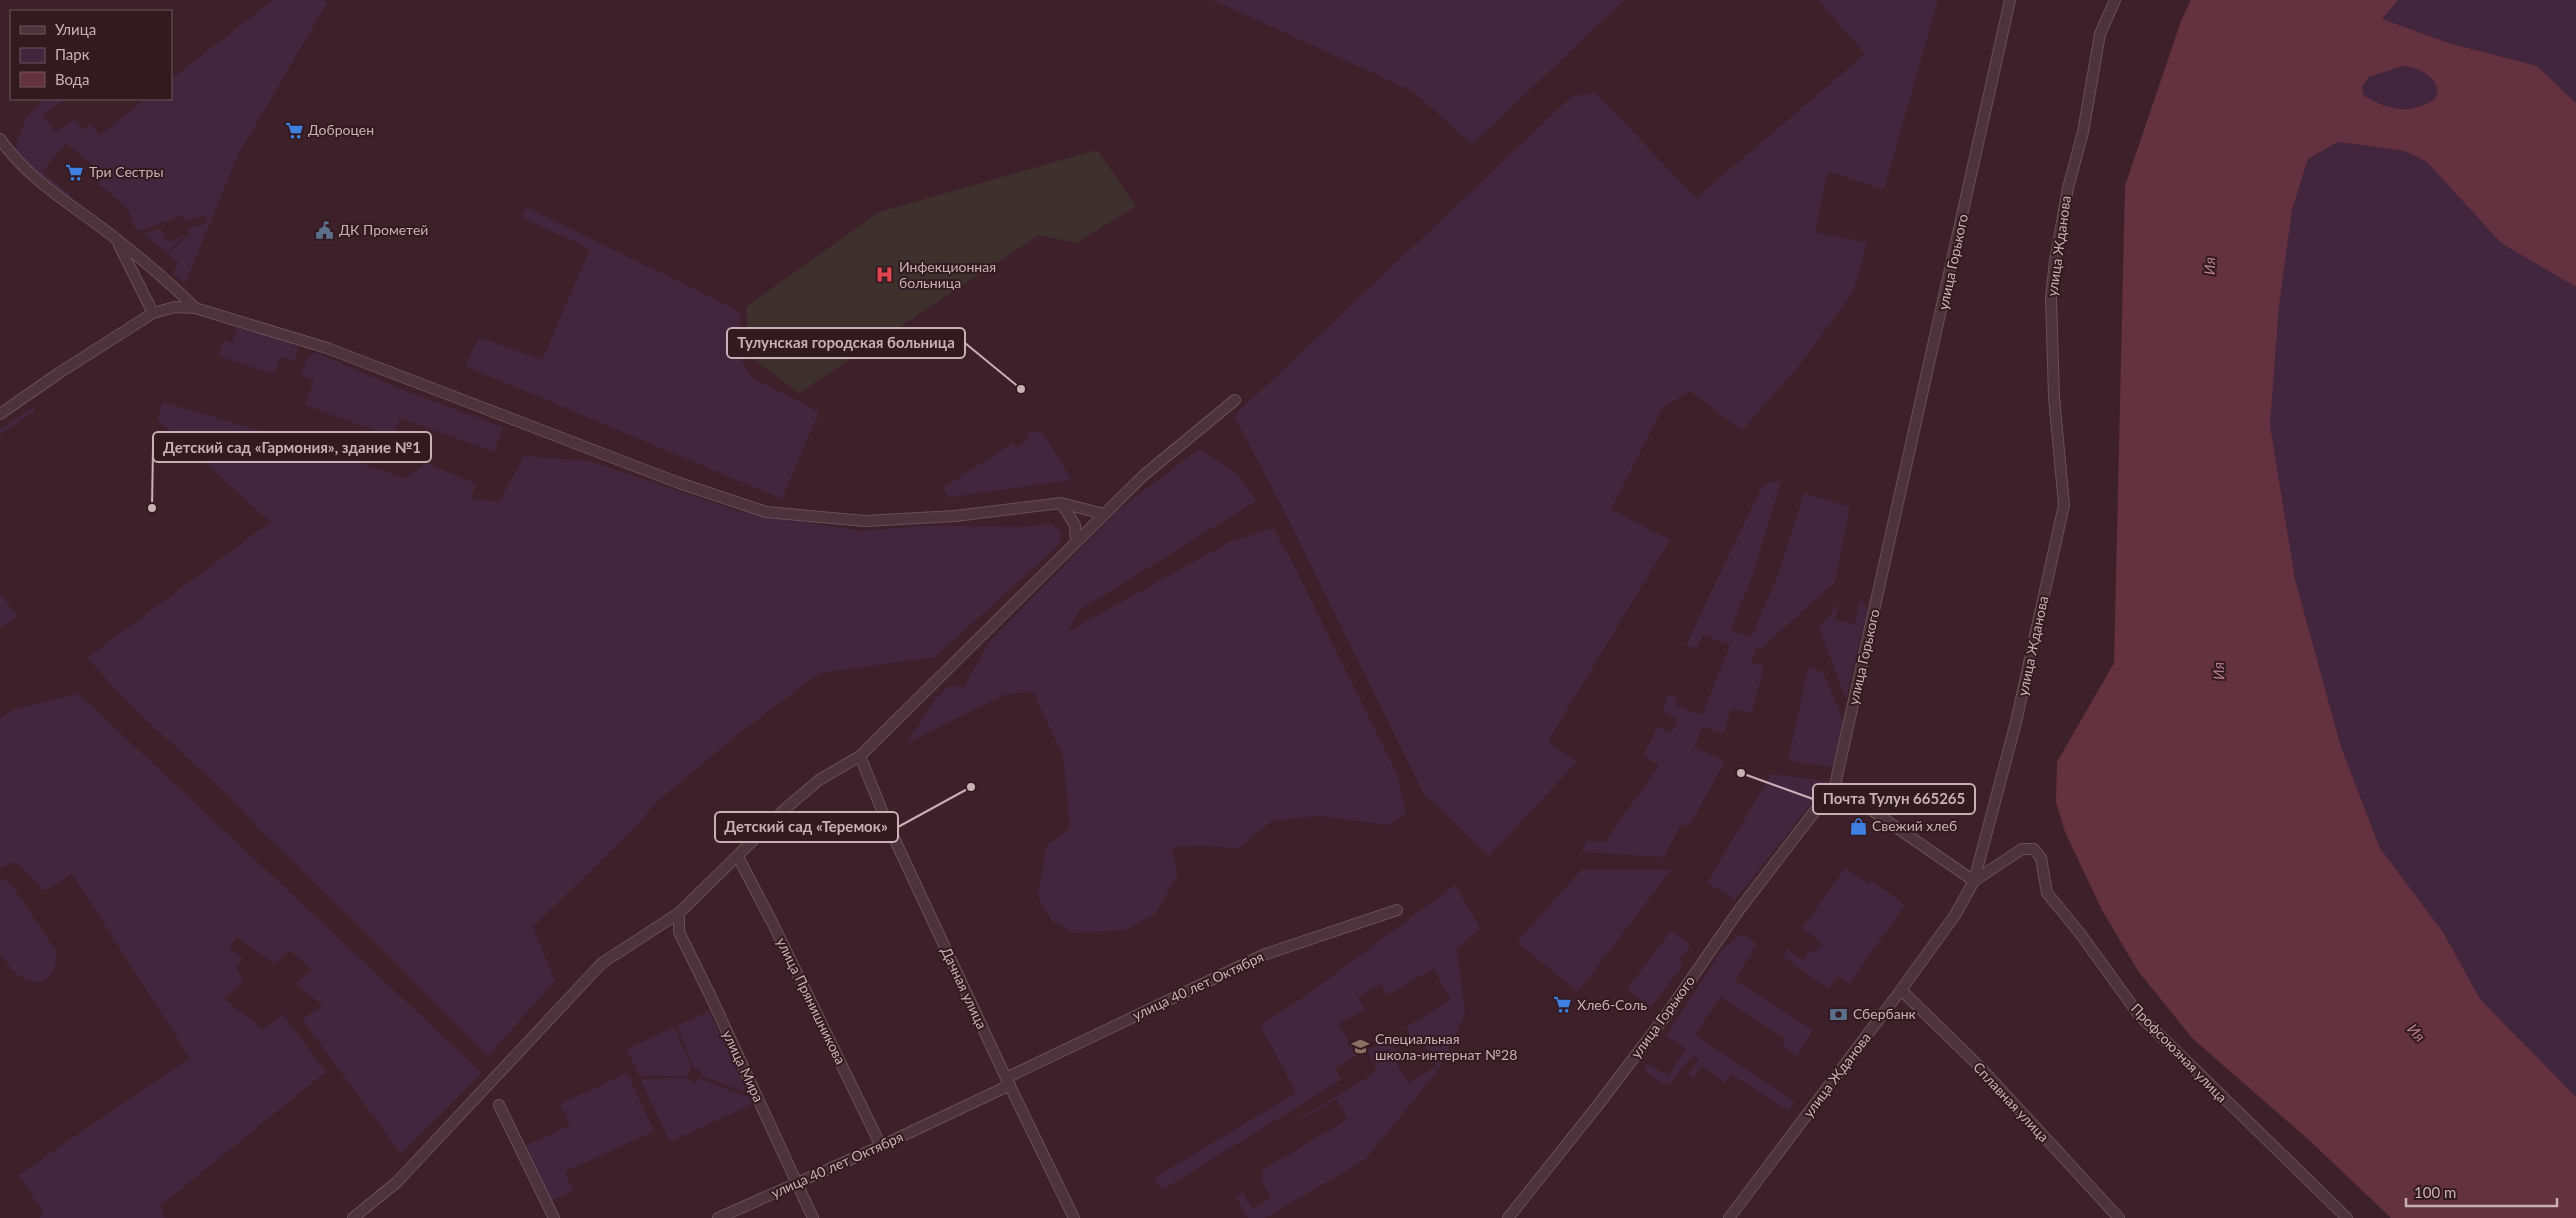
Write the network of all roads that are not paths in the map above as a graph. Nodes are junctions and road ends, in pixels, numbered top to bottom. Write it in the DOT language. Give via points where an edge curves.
graph roads {
  1 [pos="2010,0"];
  2 [pos="2115,0"];
  3 [pos="0,139"];
  4 [pos="116,239"];
  5 [pos="196,308"];
  6 [pos="154,313"];
  7 [pos="1235,400"];
  8 [pos="0,414"];
  9 [pos="1061,503"];
  10 [pos="1104,514"];
  11 [pos="1076,541"];
  12 [pos="860,756"];
  13 [pos="1835,785"];
  14 [pos="738,857"];
  15 [pos="1974,881"];
  16 [pos="1397,910"];
  17 [pos="679,913"];
  18 [pos="1900,990"];
  19 [pos="1008,1081"];
  20 [pos="499,1105"];
  21 [pos="881,1146"];
  22 [pos="796,1184"];
  23 [pos="353,1218"];
  24 [pos="554,1218"];
  25 [pos="718,1218"];
  26 [pos="813,1218"];
  27 [pos="1074,1218"];
  28 [pos="1508,1218"];
  29 [pos="1729,1218"];
  30 [pos="2118,1218"];
  31 [pos="2347,1218"];
  1 -- 13 [label="street, улица Горького"];
  2 -- 15 [label="street, улица Жданова" via="2100,34 2083,132 2068,188 2051,298 2054,397 2064,505 2016,722"];
  3 -- 4 [label="street" via="12,157 40,183"];
  4 -- 5 [label="street"];
  4 -- 6 [label="street"];
  5 -- 6 [label="street" via="175,306"];
  5 -- 9 [label="street" via="327,348 679,483 766,512 865,521 955,516"];
  6 -- 8 [label="street"];
  7 -- 10 [label="street" via="1144,475"];
  9 -- 10 [label="street"];
  9 -- 11 [label="street" via="1075,525"];
  10 -- 11 [label="street"];
  11 -- 12 [label="street"];
  12 -- 14 [label="street" via="819,780"];
  12 -- 19 [label="street, Дачная улица" via="887,822"];
  13 -- 15 [label="street"];
  13 -- 28 [label="street, улица Горького" via="1739,910 1664,1018"];
  14 -- 17 [label="street"];
  14 -- 21 [label="street, улица Прянишникова"];
  15 -- 18 [label="street, улица Жданова" via="1955,914"];
  15 -- 31 [label="street, Профсоюзная улица" via="2022,849 2034,849 2041,858 2047,893 2139,1016"];
  16 -- 19 [label="street, улица 40 лет Октября" via="1263,955"];
  17 -- 22 [label="street, улица Мира" via="679,932"];
  17 -- 23 [label="street" via="602,964 397,1182"];
  18 -- 29 [label="street, улица Жданова"];
  18 -- 30 [label="street, Сплавная улица" via="1981,1068"];
  19 -- 21 [label="street, улица 40 лет Октября"];
  19 -- 27 [label="street, Дачная улица"];
  20 -- 24 [label="street"];
  21 -- 22 [label="street, улица 40 лет Октября"];
  22 -- 25 [label="street, улица 40 лет Октября"];
  22 -- 26 [label="street, улица Мира"];
}
